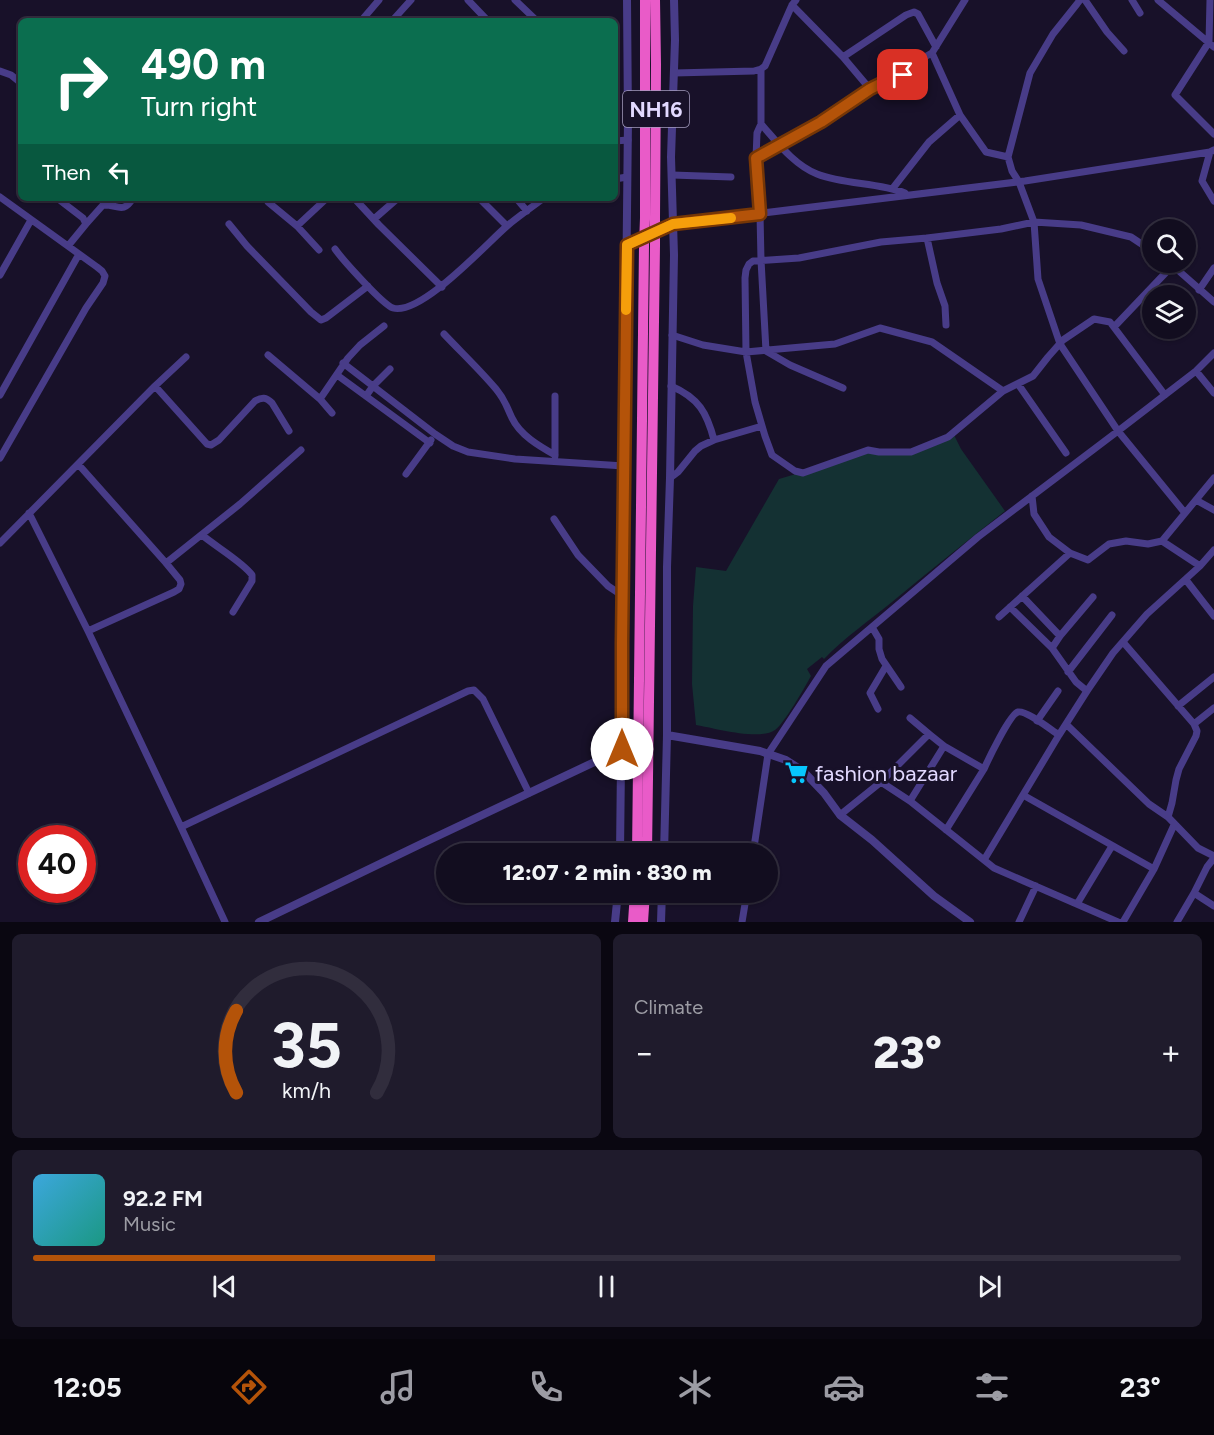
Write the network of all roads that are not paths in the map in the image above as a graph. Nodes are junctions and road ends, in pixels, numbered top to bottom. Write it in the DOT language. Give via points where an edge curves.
graph roads {
  1 [pos="379,0"];
  2 [pos="411,0"];
  3 [pos="468,0"];
  4 [pos="516,0"];
  5 [pos="627,0"];
  6 [pos="645,0"];
  7 [pos="655,0"];
  8 [pos="674,0"];
  9 [pos="965,0"];
  10 [pos="1085,0"];
  11 [pos="1132,0"];
  12 [pos="1158,0"];
  13 [pos="1210,0"];
  14 [pos="794,2"];
  15 [pos="1078,2"];
  16 [pos="1140,13"];
  17 [pos="364,18"];
  18 [pos="395,18"];
  19 [pos="485,18"];
  20 [pos="534,18"];
  21 [pos="1211,44"];
  22 [pos="934,50"];
  23 [pos="1124,51"];
  24 [pos="843,57"];
  25 [pos="761,69"];
  26 [pos="0,71"];
  27 [pos="674,73"];
  28 [pos="18,80"];
  29 [pos="870,89"];
  30 [pos="960,115"];
  31 [pos="761,124"];
  32 [pos="1214,134"];
  33 [pos="628,140"];
  34 [pos="618,141"];
  35 [pos="780,146"];
  36 [pos="1212,151"];
  37 [pos="1008,157"];
  38 [pos="756,158"];
  39 [pos="672,175"];
  40 [pos="627,177"];
  41 [pos="731,177"];
  42 [pos="618,178"];
  43 [pos="1019,182"];
  44 [pos="893,188"];
  45 [pos="908,195"];
  46 [pos="0,197"];
  47 [pos="61,201"];
  48 [pos="131,201"];
  49 [pos="324,201"];
  50 [pos="357,201"];
  51 [pos="395,201"];
  52 [pos="482,201"];
  53 [pos="519,201"];
  54 [pos="540,201"];
  55 [pos="1214,201"];
  56 [pos="268,202"];
  57 [pos="527,211"];
  58 [pos="760,214"];
  59 [pos="650,218"];
  60 [pos="374,219"];
  61 [pos="31,220"];
  62 [pos="1034,222"];
  63 [pos="86,224"];
  64 [pos="229,224"];
  65 [pos="673,224"];
  66 [pos="297,226"];
  67 [pos="507,226"];
  68 [pos="927,238"];
  69 [pos="1142,244"];
  70 [pos="627,245"];
  71 [pos="650,245"];
  72 [pos="68,246"];
  73 [pos="335,249"];
  74 [pos="319,250"];
  75 [pos="79,254"];
  76 [pos="761,260"];
  77 [pos="1214,268"];
  78 [pos="1163,273"];
  79 [pos="1181,273"];
  80 [pos="0,275"];
  81 [pos="368,286"];
  82 [pos="442,287"];
  83 [pos="1199,290"];
  84 [pos="1214,302"];
  85 [pos="946,325"];
  86 [pos="384,326"];
  87 [pos="1114,327"];
  88 [pos="444,334"];
  89 [pos="672,335"];
  90 [pos="1060,344"];
  91 [pos="766,351"];
  92 [pos="746,352"];
  93 [pos="1214,353"];
  94 [pos="267,356"];
  95 [pos="186,357"];
  96 [pos="343,363"];
  97 [pos="390,369"];
  98 [pos="1196,371"];
  99 [pos="337,375"];
  100 [pos="1018,384"];
  101 [pos="155,386"];
  102 [pos="373,386"];
  103 [pos="671,386"];
  104 [pos="843,388"];
  105 [pos="1003,391"];
  106 [pos="1214,393"];
  107 [pos="0,395"];
  108 [pos="1165,395"];
  109 [pos="366,396"];
  110 [pos="555,396"];
  111 [pos="320,399"];
  112 [pos="332,413"];
  113 [pos="762,426"];
  114 [pos="289,431"];
  115 [pos="1118,431"];
  116 [pos="435,434"];
  117 [pos="714,440"];
  118 [pos="430,443"];
  119 [pos="302,450"];
  120 [pos="1066,453"];
  121 [pos="0,458"];
  122 [pos="555,458"];
  123 [pos="78,464"];
  124 [pos="624,466"];
  125 [pos="406,474"];
  126 [pos="670,478"];
  127 [pos="1214,478"];
  128 [pos="1032,496"];
  129 [pos="1196,500"];
  130 [pos="1214,510"];
  131 [pos="29,513"];
  132 [pos="1185,513"];
  133 [pos="554,519"];
  134 [pos="202,535"];
  135 [pos="1162,541"];
  136 [pos="0,543"];
  137 [pos="1214,550"];
  138 [pos="1070,553"];
  139 [pos="166,563"];
  140 [pos="1200,566"];
  141 [pos="1186,580"];
  142 [pos="622,596"];
  143 [pos="1022,596"];
  144 [pos="1093,597"];
  145 [pos="1010,607"];
  146 [pos="233,612"];
  147 [pos="1112,615"];
  148 [pos="1214,616"];
  149 [pos="999,617"];
  150 [pos="872,627"];
  151 [pos="88,631"];
  152 [pos="1060,636"];
  153 [pos="1123,642"];
  154 [pos="1052,648"];
  155 [pos="886,666"];
  156 [pos="1068,672"];
  157 [pos="1214,677"];
  158 [pos="902,687"];
  159 [pos="1058,691"];
  160 [pos="1087,691"];
  161 [pos="1178,706"];
  162 [pos="1214,708"];
  163 [pos="878,709"];
  164 [pos="910,718"];
  165 [pos="1038,721"];
  166 [pos="1066,724"];
  167 [pos="1194,724"];
  168 [pos="929,734"];
  169 [pos="667,735"];
  170 [pos="1059,735"];
  171 [pos="944,746"];
  172 [pos="622,749"];
  173 [pos="768,754"];
  174 [pos="984,769"];
  175 [pos="880,782"];
  176 [pos="529,793"];
  177 [pos="1023,795"];
  178 [pos="910,801"];
  179 [pos="840,815"];
  180 [pos="1168,817"];
  181 [pos="1174,825"];
  182 [pos="181,828"];
  183 [pos="946,830"];
  184 [pos="620,843"];
  185 [pos="637,843"];
  186 [pos="647,843"];
  187 [pos="664,843"];
  188 [pos="755,843"];
  189 [pos="1112,846"];
  190 [pos="1214,857"];
  191 [pos="984,860"];
  192 [pos="1154,869"];
  193 [pos="1036,886"];
  194 [pos="1194,893"];
  195 [pos="617,903"];
  196 [pos="634,903"];
  197 [pos="644,903"];
  198 [pos="662,903"];
  199 [pos="745,903"];
  200 [pos="1077,904"];
  201 [pos="1214,906"];
  202 [pos="225,922"];
  203 [pos="258,922"];
  204 [pos="615,922"];
  205 [pos="633,922"];
  206 [pos="643,922"];
  207 [pos="661,922"];
  208 [pos="742,922"];
  209 [pos="970,922"];
  210 [pos="1020,922"];
  211 [pos="1118,922"];
  212 [pos="1123,922"];
  213 [pos="1176,922"];
  1 -- 17 [label="street"];
  2 -- 18 [label="street"];
  3 -- 19 [label="street"];
  4 -- 20 [label="street"];
  5 -- 33 [label="street"];
  6 -- 59 [label="highway, NH16"];
  7 -- 59 [label="highway, NH16"];
  8 -- 27 [label="street"];
  9 -- 22 [label="street"];
  10 -- 15 [label="street"];
  10 -- 23 [label="street"];
  11 -- 16 [label="street"];
  12 -- 21 [label="street"];
  13 -- 21 [label="street"];
  14 -- 24 [label="street"];
  14 -- 25 [label="street"];
  15 -- 37 [label="street" via="1030,73"];
  21 -- 32 [label="street" via="1175,95"];
  22 -- 24 [label="street" via="914,12"];
  22 -- 29 [label="street" via="897,80"];
  22 -- 30 [label="street"];
  24 -- 29 [label="street"];
  25 -- 27 [label="street"];
  25 -- 31 [label="street"];
  26 -- 28 [label="street"];
  27 -- 39 [label="street"];
  29 -- 35 [label="street"];
  30 -- 37 [label="street" via="986,152"];
  30 -- 44 [label="street" via="929,142"];
  31 -- 35 [label="street"];
  31 -- 38 [label="street"];
  33 -- 34 [label="street"];
  33 -- 40 [label="street"];
  35 -- 38 [label="street"];
  35 -- 44 [label="street" via="819,175"];
  36 -- 43 [label="street"];
  36 -- 55 [label="street" via="1202,182"];
  37 -- 43 [label="street"];
  38 -- 58 [label="street"];
  39 -- 41 [label="street"];
  39 -- 65 [label="street"];
  40 -- 42 [label="street"];
  40 -- 70 [label="street"];
  43 -- 45 [label="street"];
  43 -- 62 [label="street"];
  44 -- 45 [label="street"];
  45 -- 58 [label="street"];
  46 -- 61 [label="street"];
  47 -- 63 [label="street"];
  48 -- 63 [label="street" via="121,208 103,205"];
  49 -- 66 [label="street"];
  50 -- 60 [label="street"];
  51 -- 60 [label="street"];
  52 -- 67 [label="street"];
  53 -- 57 [label="street"];
  54 -- 57 [label="street"];
  56 -- 66 [label="street"];
  57 -- 67 [label="street"];
  58 -- 65 [label="street"];
  58 -- 76 [label="street"];
  59 -- 71 [label="highway, NH16, bridge"];
  60 -- 82 [label="street"];
  61 -- 72 [label="street"];
  61 -- 80 [label="street"];
  62 -- 68 [label="street"];
  62 -- 69 [label="street" via="1082,225 1131,237"];
  62 -- 90 [label="street" via="1038,279"];
  63 -- 72 [label="street"];
  64 -- 81 [label="street" via="321,320"];
  65 -- 70 [label="street"];
  65 -- 89 [label="street"];
  66 -- 74 [label="street"];
  67 -- 82 [label="street"];
  68 -- 76 [label="street"];
  68 -- 85 [label="street" via="945,306"];
  70 -- 124 [label="street"];
  71 -- 185 [label="highway, NH16"];
  71 -- 186 [label="highway, NH16"];
  72 -- 75 [label="street"];
  73 -- 81 [label="street"];
  75 -- 107 [label="street"];
  75 -- 121 [label="street" via="102,271 103,283"];
  76 -- 91 [label="street"];
  76 -- 92 [label="street" via="753,261 746,270"];
  77 -- 83 [label="street"];
  78 -- 87 [label="street"];
  79 -- 83 [label="street"];
  81 -- 82 [label="street" via="392,308 415,303"];
  83 -- 84 [label="street"];
  86 -- 96 [label="street"];
  87 -- 90 [label="street" via="1110,322 1094,319"];
  87 -- 108 [label="street"];
  88 -- 122 [label="street" via="495,388 516,426"];
  89 -- 92 [label="street"];
  89 -- 103 [label="street"];
  90 -- 100 [label="street" via="1033,376"];
  90 -- 115 [label="street"];
  91 -- 92 [label="street"];
  91 -- 104 [label="street"];
  91 -- 105 [label="street" via="836,344 880,328 932,342"];
  92 -- 113 [label="street"];
  93 -- 98 [label="street"];
  94 -- 111 [label="street"];
  95 -- 101 [label="street"];
  96 -- 99 [label="street"];
  96 -- 102 [label="street"];
  97 -- 102 [label="street"];
  98 -- 106 [label="street"];
  98 -- 108 [label="street"];
  99 -- 109 [label="street"];
  99 -- 111 [label="street"];
  100 -- 105 [label="street"];
  100 -- 120 [label="street"];
  101 -- 114 [label="street" via="207,444 219,440 262,398 272,403"];
  101 -- 123 [label="street"];
  102 -- 109 [label="street"];
  102 -- 116 [label="street"];
  103 -- 117 [label="street" via="700,405"];
  103 -- 126 [label="street"];
  105 -- 113 [label="street" via="948,437 911,452 868,450 803,473 772,455"];
  108 -- 115 [label="street"];
  109 -- 118 [label="street"];
  110 -- 122 [label="street"];
  111 -- 112 [label="street"];
  113 -- 117 [label="street"];
  115 -- 128 [label="street"];
  115 -- 132 [label="street"];
  116 -- 118 [label="street"];
  116 -- 122 [label="street" via="468,452 515,459"];
  117 -- 126 [label="street" via="695,451"];
  118 -- 125 [label="street"];
  119 -- 134 [label="street"];
  122 -- 124 [label="street"];
  123 -- 131 [label="street"];
  123 -- 139 [label="street"];
  124 -- 142 [label="street"];
  126 -- 169 [label="street"];
  127 -- 129 [label="street"];
  128 -- 138 [label="street" via="1034,514 1049,537"];
  128 -- 150 [label="street"];
  129 -- 130 [label="street"];
  129 -- 132 [label="street"];
  131 -- 136 [label="street"];
  131 -- 151 [label="street"];
  132 -- 135 [label="street"];
  133 -- 142 [label="street" via="578,555"];
  134 -- 139 [label="street"];
  134 -- 146 [label="street" via="252,575"];
  135 -- 138 [label="street" via="1109,544 1089,560"];
  135 -- 140 [label="street"];
  137 -- 140 [label="street"];
  138 -- 143 [label="street"];
  139 -- 151 [label="street" via="180,580 179,589"];
  140 -- 141 [label="street"];
  141 -- 148 [label="street"];
  141 -- 153 [label="street" via="1147,614"];
  142 -- 172 [label="street"];
  143 -- 145 [label="street"];
  143 -- 152 [label="street"];
  144 -- 152 [label="street"];
  145 -- 149 [label="street"];
  145 -- 154 [label="street"];
  147 -- 156 [label="street"];
  150 -- 155 [label="street" via="879,637 880,655"];
  150 -- 173 [label="street" via="826,666"];
  151 -- 182 [label="street"];
  152 -- 154 [label="street"];
  153 -- 160 [label="street"];
  153 -- 161 [label="street"];
  154 -- 156 [label="street"];
  155 -- 158 [label="street"];
  155 -- 163 [label="street" via="870,693"];
  156 -- 160 [label="street"];
  157 -- 161 [label="street"];
  159 -- 165 [label="street"];
  160 -- 166 [label="street"];
  161 -- 167 [label="street"];
  162 -- 167 [label="street"];
  164 -- 168 [label="street"];
  165 -- 170 [label="street"];
  165 -- 174 [label="street" via="1020,712 1014,714"];
  166 -- 170 [label="street"];
  166 -- 180 [label="street" via="1149,804"];
  167 -- 180 [label="street" via="1197,736 1179,769"];
  168 -- 171 [label="street"];
  168 -- 175 [label="street"];
  169 -- 173 [label="street"];
  169 -- 187 [label="street"];
  170 -- 177 [label="street"];
  171 -- 174 [label="street"];
  171 -- 178 [label="street"];
  172 -- 176 [label="street"];
  172 -- 184 [label="street"];
  173 -- 179 [label="street" via="803,771"];
  173 -- 188 [label="street"];
  174 -- 183 [label="street"];
  175 -- 178 [label="street"];
  175 -- 179 [label="street"];
  176 -- 182 [label="street" via="483,699 474,690"];
  176 -- 203 [label="street"];
  177 -- 189 [label="street"];
  177 -- 191 [label="street"];
  178 -- 183 [label="street"];
  179 -- 209 [label="street"];
  180 -- 181 [label="street"];
  181 -- 190 [label="street"];
  181 -- 192 [label="street"];
  182 -- 202 [label="street"];
  183 -- 191 [label="street"];
  189 -- 192 [label="street"];
  189 -- 200 [label="street"];
  190 -- 194 [label="street"];
  191 -- 193 [label="street"];
  192 -- 212 [label="street"];
  193 -- 200 [label="street"];
  193 -- 210 [label="street"];
  194 -- 201 [label="street"];
  194 -- 213 [label="street"];
  195 -- 204 [label="street"];
  196 -- 205 [label="highway"];
  197 -- 206 [label="highway"];
  198 -- 207 [label="street"];
  199 -- 208 [label="street"];
  200 -- 211 [label="street"];
}
